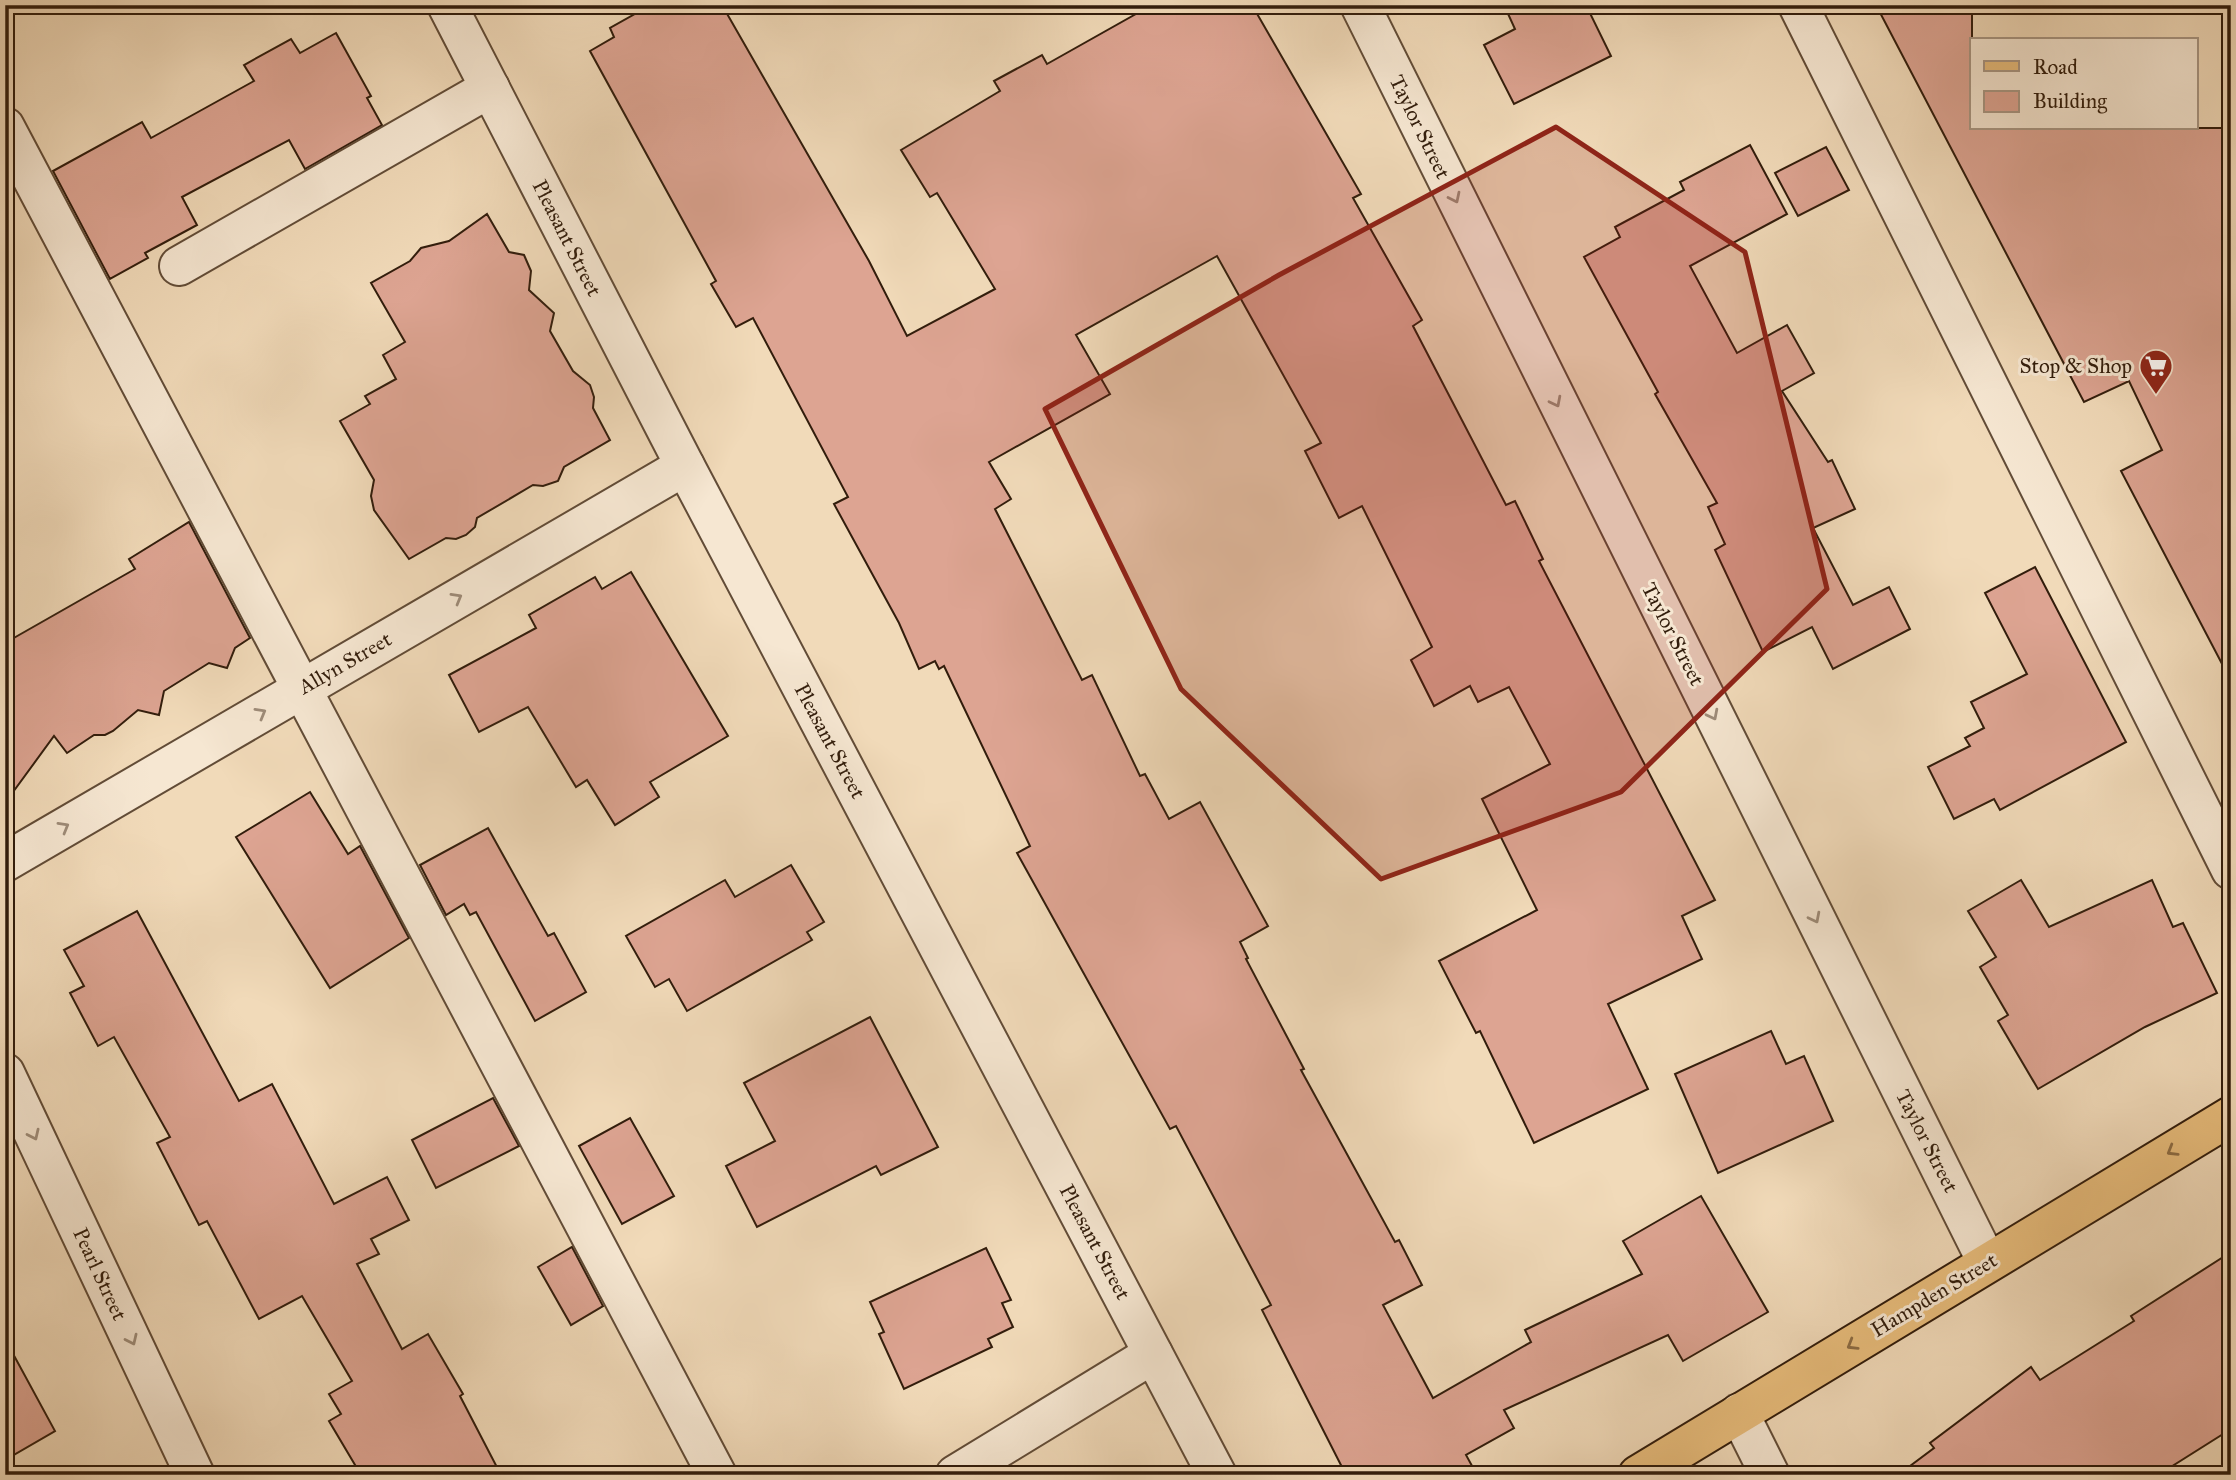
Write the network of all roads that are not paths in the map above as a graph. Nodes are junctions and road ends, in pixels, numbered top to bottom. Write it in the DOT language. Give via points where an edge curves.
graph roads {
  1 [pos="447,5"];
  2 [pos="1360,5"];
  3 [pos="1798,5"];
  4 [pos="490,88"];
  5 [pos="5,127"];
  6 [pos="179,266"];
  7 [pos="685,466"];
  8 [pos="303,688"];
  9 [pos="5,862"];
  10 [pos="2231,870"];
  11 [pos="5,1073"];
  12 [pos="2231,1116"];
  13 [pos="1987,1262"];
  14 [pos="1153,1354"];
  15 [pos="1739,1413"];
  16 [pos="195,1475"];
  17 [pos="717,1475"];
  18 [pos="955,1475"];
  19 [pos="1217,1475"];
  20 [pos="1638,1475"];
  21 [pos="1770,1475"];
  1 -- 4 [label="street, Pleasant Street"];
  2 -- 13 [label="street, Taylor Street, one-way"];
  3 -- 10 [label="street"];
  4 -- 6 [label="street"];
  4 -- 7 [label="street, Pleasant Street"];
  5 -- 8 [label="street"];
  8 -- 7 [label="street, Allyn Street, one-way"];
  7 -- 14 [label="street, Pleasant Street"];
  9 -- 8 [label="street, Allyn Street, one-way"];
  8 -- 17 [label="street"];
  11 -- 16 [label="street, Pearl Street, one-way"];
  12 -- 13 [label="main road, Hampden Street, one-way"];
  13 -- 15 [label="main road, Hampden Street, one-way"];
  14 -- 18 [label="street"];
  14 -- 19 [label="street, Pleasant Street"];
  15 -- 20 [label="main road, Hampden Street"];
  15 -- 21 [label="street"];
}
